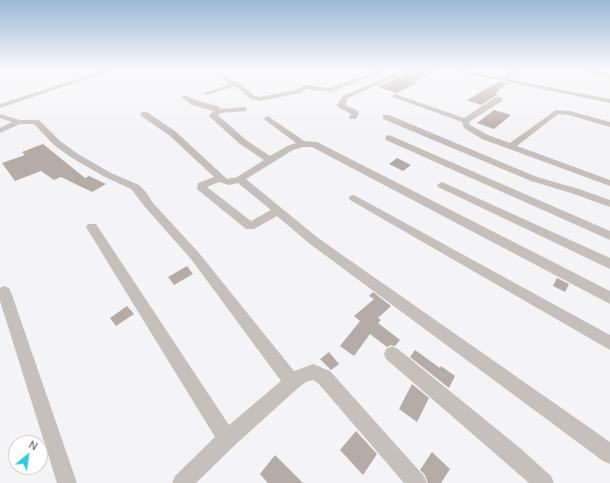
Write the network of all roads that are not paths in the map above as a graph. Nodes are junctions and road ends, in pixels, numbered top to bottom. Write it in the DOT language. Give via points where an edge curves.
graph roads {
  1 [pos="37,94"];
  2 [pos="249,94"];
  3 [pos="290,94"];
  4 [pos="353,94"];
  5 [pos="573,94"];
  6 [pos="395,96"];
  7 [pos="185,97"];
  8 [pos="499,99"];
  9 [pos="610,101"];
  10 [pos="0,106"];
  11 [pos="243,109"];
  12 [pos="219,111"];
  13 [pos="144,114"];
  14 [pos="0,116"];
  15 [pos="353,117"];
  16 [pos="386,117"];
  17 [pos="268,118"];
  18 [pos="465,121"];
  19 [pos="20,122"];
  20 [pos="610,125"];
  21 [pos="0,131"];
  22 [pos="389,138"];
  23 [pos="302,144"];
  24 [pos="512,146"];
  25 [pos="271,161"];
  26 [pos="220,178"];
  27 [pos="240,178"];
  28 [pos="610,183"];
  29 [pos="442,185"];
  30 [pos="354,198"];
  31 [pos="610,204"];
  32 [pos="278,211"];
  33 [pos="92,226"];
  34 [pos="610,236"];
  35 [pos="610,264"];
  36 [pos="4,292"];
  37 [pos="610,298"];
  38 [pos="610,344"];
  39 [pos="392,354"];
  40 [pos="292,382"];
  41 [pos="228,439"];
  42 [pos="610,454"];
  43 [pos="191,480"];
  44 [pos="67,483"];
  45 [pos="417,483"];
  46 [pos="544,483"];
  1 -- 10 [label="street"];
  2 -- 3 [label="street" via="252,98 260,99"];
  4 -- 15 [label="street" via="345,97 341,105 355,114"];
  5 -- 9 [label="street"];
  6 -- 18 [label="street"];
  7 -- 12 [label="street"];
  8 -- 18 [label="street"];
  11 -- 12 [label="street"];
  12 -- 25 [label="street" via="213,116 243,142"];
  13 -- 26 [label="street" via="172,133"];
  14 -- 19 [label="street"];
  16 -- 31 [label="street" via="534,179"];
  17 -- 23 [label="street"];
  18 -- 24 [label="street" via="468,126 485,137"];
  19 -- 21 [label="street"];
  19 -- 40 [label="street" via="40,124 75,156 135,187 195,256"];
  20 -- 24 [label="street" via="570,113 556,112"];
  22 -- 34 [label="street"];
  23 -- 25 [label="street" via="290,148"];
  23 -- 37 [label="street" via="317,146 378,176"];
  24 -- 28 [label="street"];
  25 -- 27 [label="street"];
  26 -- 27 [label="street" via="227,182"];
  26 -- 32 [label="street" via="202,185 202,188 250,226"];
  27 -- 32 [label="street"];
  29 -- 35 [label="street"];
  30 -- 38 [label="street"];
  32 -- 42 [label="street" via="314,241"];
  33 -- 41 [label="street"];
  36 -- 44 [label="street"];
  39 -- 46 [label="street"];
  40 -- 41 [label="street"];
  40 -- 45 [label="street" via="302,375 313,372 324,377"];
  41 -- 43 [label="street"];
}
